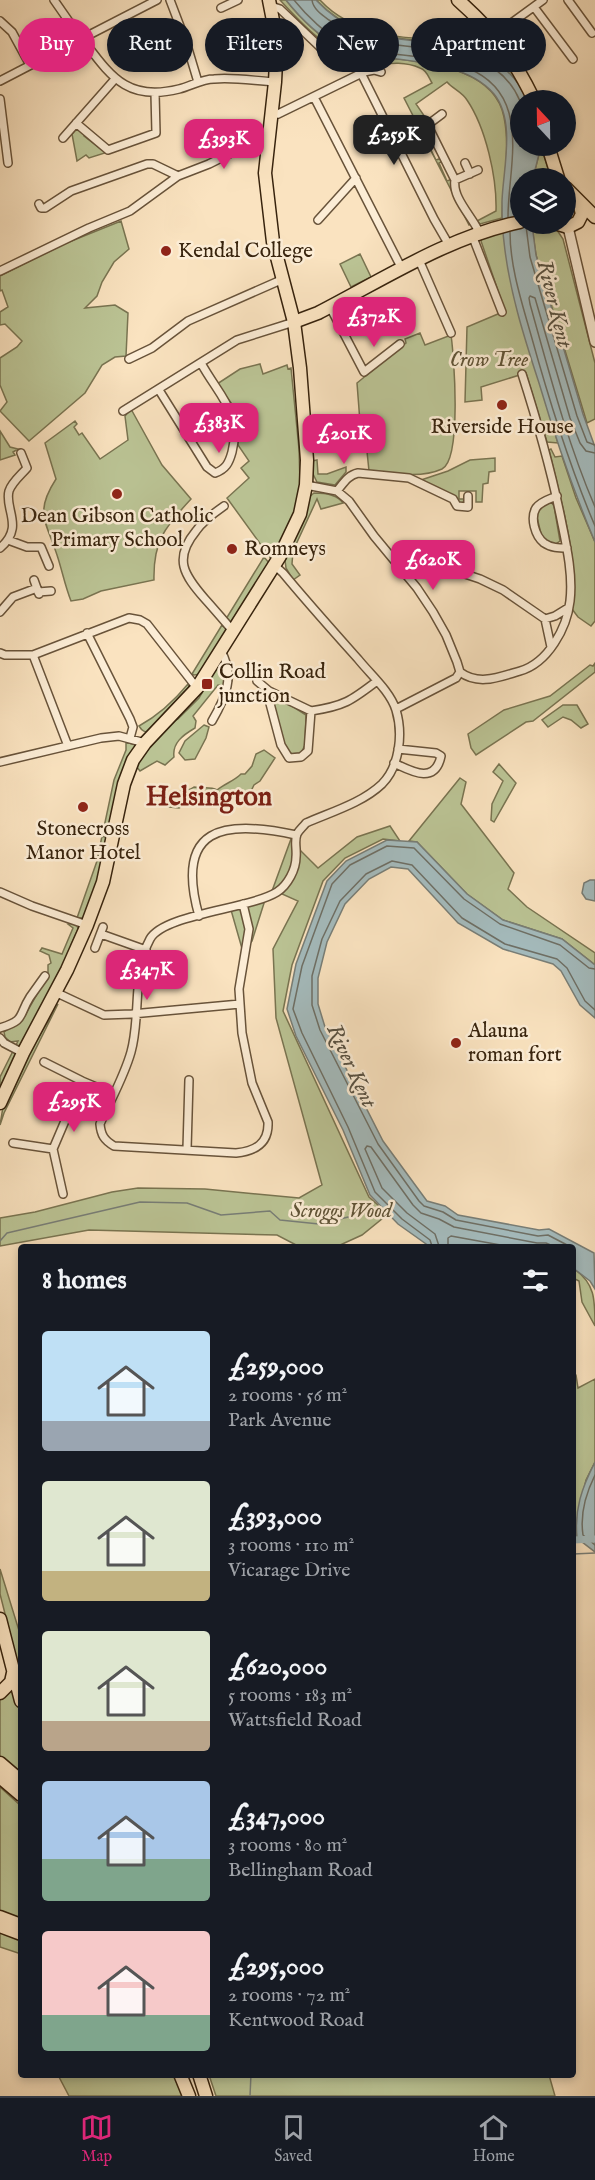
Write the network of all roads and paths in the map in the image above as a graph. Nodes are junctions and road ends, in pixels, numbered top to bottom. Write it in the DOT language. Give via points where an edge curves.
graph roads {
  1 [pos="54,0"];
  2 [pos="157,0"];
  3 [pos="170,0"];
  4 [pos="238,0"];
  5 [pos="458,0"];
  6 [pos="543,0"];
  7 [pos="568,0"];
  8 [pos="270,3"];
  9 [pos="534,7"];
  10 [pos="221,8"];
  11 [pos="67,18"];
  12 [pos="477,18"];
  13 [pos="519,18"];
  14 [pos="0,21"];
  15 [pos="95,32"];
  16 [pos="592,33"];
  17 [pos="18,43"];
  18 [pos="95,55"];
  19 [pos="573,59"];
  20 [pos="18,71"];
  21 [pos="365,72"];
  22 [pos="519,72"];
  23 [pos="361,73"];
  24 [pos="115,79"];
  25 [pos="0,81"];
  26 [pos="198,82"];
  27 [pos="275,82"];
  28 [pos="529,90"];
  29 [pos="155,93"];
  30 [pos="314,97"];
  31 [pos="0,99"];
  32 [pos="278,114"];
  33 [pos="442,114"];
  34 [pos="76,123"];
  35 [pos="63,138"];
  36 [pos="267,147"];
  37 [pos="8,163"];
  38 [pos="465,163"];
  39 [pos="478,170"];
  40 [pos="470,174"];
  41 [pos="178,176"];
  42 [pos="356,178"];
  43 [pos="455,180"];
  44 [pos="576,200"];
  45 [pos="39,204"];
  46 [pos="576,204"];
  47 [pos="595,217"];
  48 [pos="576,218"];
  49 [pos="318,220"];
  50 [pos="510,224"];
  51 [pos="576,224"];
  52 [pos="595,225"];
  53 [pos="475,234"];
  54 [pos="570,234"];
  55 [pos="449,245"];
  56 [pos="419,260"];
  57 [pos="402,269"];
  58 [pos="0,271"];
  59 [pos="281,280"];
  60 [pos="330,307"];
  61 [pos="502,312"];
  62 [pos="294,322"];
  63 [pos="451,333"];
  64 [pos="595,342"];
  65 [pos="400,344"];
  66 [pos="129,359"];
  67 [pos="201,363"];
  68 [pos="522,374"];
  69 [pos="159,390"];
  70 [pos="123,411"];
  71 [pos="21,453"];
  72 [pos="306,485"];
  73 [pos="337,492"];
  74 [pos="468,496"];
  75 [pos="557,496"];
  76 [pos="224,506"];
  77 [pos="8,540"];
  78 [pos="0,548"];
  79 [pos="567,548"];
  80 [pos="274,565"];
  81 [pos="49,566"];
  82 [pos="402,570"];
  83 [pos="425,574"];
  84 [pos="34,580"];
  85 [pos="417,588"];
  86 [pos="38,591"];
  87 [pos="51,591"];
  88 [pos="568,608"];
  89 [pos="0,612"];
  90 [pos="544,619"];
  91 [pos="233,631"];
  92 [pos="87,633"];
  93 [pos="551,647"];
  94 [pos="221,651"];
  95 [pos="0,653"];
  96 [pos="33,654"];
  97 [pos="460,672"];
  98 [pos="257,681"];
  99 [pos="377,681"];
  100 [pos="197,688"];
  101 [pos="269,691"];
  102 [pos="396,709"];
  103 [pos="311,711"];
  104 [pos="212,721"];
  105 [pos="130,738"];
  106 [pos="145,743"];
  107 [pos="68,746"];
  108 [pos="398,749"];
  109 [pos="0,762"];
  110 [pos="394,763"];
  111 [pos="296,835"];
  112 [pos="0,892"];
  113 [pos="243,904"];
  114 [pos="199,916"];
  115 [pos="87,925"];
  116 [pos="95,948"];
  117 [pos="146,950"];
  118 [pos="45,976"];
  119 [pos="32,981"];
  120 [pos="39,985"];
  121 [pos="55,992"];
  122 [pos="240,1004"];
  123 [pos="136,1014"];
  124 [pos="0,1028"];
  125 [pos="1,1043"];
  126 [pos="23,1053"];
  127 [pos="44,1062"];
  128 [pos="189,1080"];
  129 [pos="82,1081"];
  130 [pos="113,1094"];
  131 [pos="0,1102"];
  132 [pos="13,1143"];
  133 [pos="53,1149"];
  134 [pos="187,1149"];
  135 [pos="63,1194"];
  136 [pos="0,1619"];
  137 [pos="3,1639"];
  138 [pos="13,1673"];
  139 [pos="18,1690"];
  140 [pos="0,1693"];
  141 [pos="0,1763"];
  142 [pos="0,1777"];
  143 [pos="18,1778"];
  144 [pos="18,1792"];
  145 [pos="0,1917"];
  146 [pos="18,1923"];
  147 [pos="0,1926"];
  148 [pos="18,1933"];
  149 [pos="182,2078"];
  150 [pos="189,2078"];
  151 [pos="200,2078"];
  152 [pos="189,2096"];
  153 [pos="195,2096"];
  154 [pos="206,2096"];
  1 -- 11 [label="street"];
  2 -- 15 [label="street"];
  3 -- 26 [label="street"];
  4 -- 10 [label="street"];
  5 -- 12 [label="main road"];
  6 -- 9 [label="street"];
  7 -- 16 [label="street"];
  8 -- 23 [label="street" via="322,49 351,63"];
  8 -- 27 [label="main road" via="277,41"];
  9 -- 13 [label="street"];
  9 -- 19 [label="street"];
  14 -- 17 [label="street"];
  18 -- 24 [label="street"];
  20 -- 25 [label="street"];
  21 -- 23 [label="street"];
  22 -- 28 [label="main road"];
  23 -- 30 [label="street"];
  23 -- 55 [label="street"];
  24 -- 29 [label="street" via="125,86"];
  24 -- 34 [label="street"];
  26 -- 27 [label="street"];
  26 -- 29 [label="street"];
  27 -- 36 [label="main road"];
  29 -- 34 [label="street" via="156,133 108,150"];
  30 -- 32 [label="street"];
  30 -- 42 [label="street"];
  31 -- 37 [label="street"];
  33 -- 43 [label="street" via="429,128"];
  34 -- 35 [label="street"];
  36 -- 41 [label="street" via="239,149"];
  36 -- 59 [label="main road" via="267,207"];
  38 -- 40 [label="street"];
  39 -- 40 [label="street"];
  40 -- 43 [label="street"];
  41 -- 45 [label="street" via="147,164 71,191 50,209"];
  41 -- 58 [label="street" via="130,211"];
  42 -- 49 [label="street"];
  42 -- 57 [label="street"];
  43 -- 53 [label="street" via="454,187"];
  44 -- 47 [label="main road"];
  46 -- 48 [label="main road" via="582,214"];
  50 -- 53 [label="main road"];
  51 -- 52 [label="main road"];
  53 -- 55 [label="main road"];
  53 -- 61 [label="street"];
  54 -- 64 [label="street"];
  55 -- 56 [label="main road"];
  56 -- 57 [label="main road"];
  56 -- 63 [label="street"];
  57 -- 60 [label="main road"];
  59 -- 62 [label="main road"];
  59 -- 66 [label="street" via="188,321 152,348"];
  60 -- 62 [label="main road"];
  60 -- 65 [label="street" via="364,372"];
  62 -- 67 [label="street" via="237,340"];
  62 -- 72 [label="main road"];
  67 -- 69 [label="street"];
  67 -- 69 [label="street" via="234,417 236,436 232,453 220,471 210,471"];
  68 -- 75 [label="street"];
  69 -- 70 [label="street"];
  71 -- 77 [label="street" via="27,468 8,494 14,520"];
  72 -- 73 [label="street"];
  72 -- 80 [label="main road" via="300,514"];
  73 -- 74 [label="street" via="358,473 409,478 453,500 457,506 468,507"];
  73 -- 82 [label="street" via="349,501"];
  75 -- 79 [label="street"];
  75 -- 79 [label="street" via="536,509 535,528 544,543 556,549"];
  76 -- 91 [label="street" via="196,529 182,557 188,579"];
  77 -- 78 [label="street"];
  77 -- 81 [label="street" via="27,548 40,547"];
  79 -- 88 [label="street"];
  80 -- 91 [label="main road"];
  80 -- 99 [label="street"];
  82 -- 83 [label="street"];
  82 -- 85 [label="street"];
  83 -- 85 [label="street"];
  83 -- 90 [label="street" via="465,574 483,580"];
  84 -- 86 [label="street"];
  85 -- 97 [label="street" via="446,635"];
  86 -- 87 [label="street"];
  86 -- 89 [label="street" via="13,597"];
  88 -- 90 [label="street"];
  88 -- 93 [label="street"];
  90 -- 93 [label="street"];
  91 -- 94 [label="main road"];
  92 -- 96 [label="street"];
  92 -- 100 [label="street" via="123,619 140,620"];
  92 -- 105 [label="street" via="130,719"];
  93 -- 97 [label="street" via="534,666 518,672 482,681"];
  94 -- 100 [label="main road"];
  94 -- 104 [label="street" via="230,677"];
  95 -- 96 [label="street"];
  96 -- 107 [label="street"];
  97 -- 102 [label="street" via="451,681"];
  98 -- 101 [label="street"];
  99 -- 102 [label="street"];
  99 -- 103 [label="street" via="348,703"];
  100 -- 106 [label="main road"];
  101 -- 103 [label="street"];
  101 -- 103 [label="street" via="281,745 289,758 301,757 308,751"];
  102 -- 108 [label="street"];
  105 -- 106 [label="street"];
  105 -- 107 [label="street" via="101,738"];
  106 -- 115 [label="main road" via="124,784 103,882"];
  107 -- 109 [label="street"];
  108 -- 110 [label="street"];
  108 -- 110 [label="street" via="436,753 441,756 440,762 426,775"];
  110 -- 111 [label="street" via="384,782 366,796 306,824"];
  111 -- 113 [label="street" via="296,862 284,887"];
  111 -- 114 [label="street" via="241,827 206,838 193,874"];
  112 -- 115 [label="street"];
  113 -- 114 [label="street"];
  113 -- 122 [label="street" via="249,929"];
  114 -- 117 [label="street" via="158,930"];
  115 -- 121 [label="main road"];
  116 -- 117 [label="street" via="102,930"];
  117 -- 123 [label="street"];
  118 -- 120 [label="street"];
  119 -- 120 [label="street"];
  120 -- 124 [label="street" via="20,1018"];
  121 -- 123 [label="street" via="104,1015"];
  121 -- 126 [label="main road"];
  122 -- 123 [label="street"];
  122 -- 134 [label="street" via="246,1059 268,1122 264,1142 255,1149 237,1153"];
  123 -- 130 [label="street" via="131,1052"];
  125 -- 126 [label="street"];
  126 -- 131 [label="main road"];
  127 -- 129 [label="street"];
  128 -- 134 [label="street"];
  129 -- 130 [label="street"];
  129 -- 133 [label="street"];
  130 -- 134 [label="street" via="100,1124 105,1140 114,1146"];
  132 -- 133 [label="street"];
  133 -- 135 [label="street"];
  136 -- 137 [label="main road"];
  137 -- 138 [label="main road"];
  138 -- 139 [label="main road"];
  138 -- 140 [label="main road" via="11,1682"];
  141 -- 143 [label="main road"];
  142 -- 144 [label="main road"];
  145 -- 146 [label="main road"];
  147 -- 148 [label="main road"];
  149 -- 152 [label="main road"];
  150 -- 153 [label="main road"];
  151 -- 154 [label="main road"];
}
